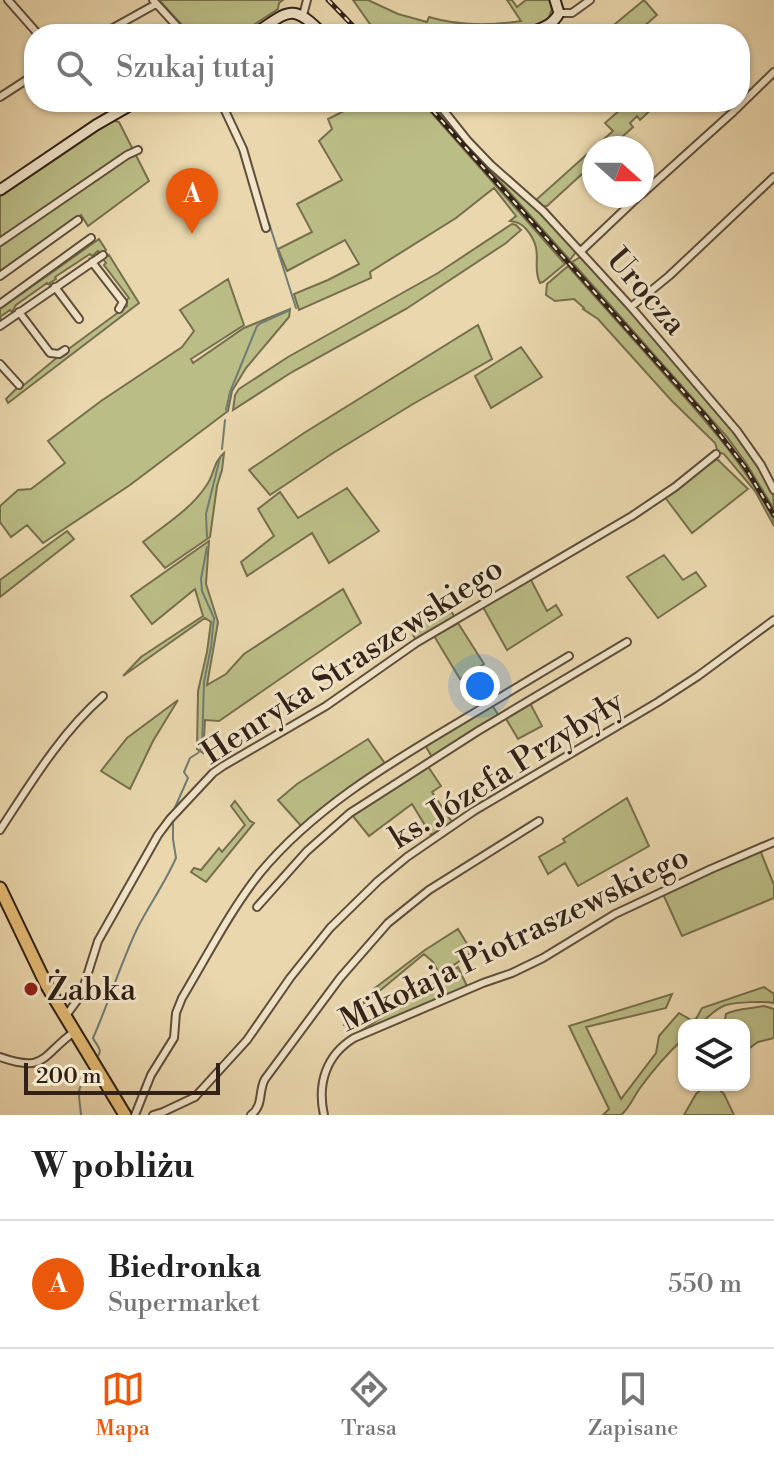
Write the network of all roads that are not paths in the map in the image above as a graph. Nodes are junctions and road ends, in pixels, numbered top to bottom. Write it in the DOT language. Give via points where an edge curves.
graph roads {
  1 [pos="8,0"];
  2 [pos="307,0"];
  3 [pos="555,0"];
  4 [pos="590,0"];
  5 [pos="154,2"];
  6 [pos="559,13"];
  7 [pos="303,15"];
  8 [pos="29,24"];
  9 [pos="118,24"];
  10 [pos="175,24"];
  11 [pos="269,24"];
  12 [pos="312,24"];
  13 [pos="551,24"];
  14 [pos="774,72"];
  15 [pos="24,81"];
  16 [pos="750,95"];
  17 [pos="0,97"];
  18 [pos="119,112"];
  19 [pos="226,112"];
  20 [pos="445,112"];
  21 [pos="733,112"];
  22 [pos="138,150"];
  23 [pos="774,177"];
  24 [pos="654,183"];
  25 [pos="0,190"];
  26 [pos="627,208"];
  27 [pos="78,220"];
  28 [pos="266,228"];
  29 [pos="91,238"];
  30 [pos="0,242"];
  31 [pos="581,251"];
  32 [pos="103,255"];
  33 [pos="92,262"];
  34 [pos="0,276"];
  35 [pos="55,287"];
  36 [pos="0,304"];
  37 [pos="631,307"];
  38 [pos="119,309"];
  39 [pos="19,312"];
  40 [pos="79,319"];
  41 [pos="0,326"];
  42 [pos="65,350"];
  43 [pos="0,364"];
  44 [pos="19,385"];
  45 [pos="716,454"];
  46 [pos="774,490"];
  47 [pos="774,620"];
  48 [pos="627,642"];
  49 [pos="569,656"];
  50 [pos="103,696"];
  51 [pos="539,821"];
  52 [pos="0,830"];
  53 [pos="774,842"];
  54 [pos="267,866"];
  55 [pos="282,878"];
  56 [pos="0,888"];
  57 [pos="257,907"];
  58 [pos="65,1017"];
  59 [pos="74,1032"];
  60 [pos="0,1057"];
  61 [pos="125,1115"];
  62 [pos="135,1115"];
  63 [pos="153,1115"];
  64 [pos="251,1115"];
  65 [pos="324,1115"];
  1 -- 8 [label="street"];
  2 -- 7 [label="street"];
  3 -- 6 [label="street"];
  4 -- 6 [label="street" via="572,13"];
  5 -- 9 [label="street"];
  5 -- 10 [label="street"];
  6 -- 13 [label="street"];
  7 -- 11 [label="street" via="283,15"];
  7 -- 12 [label="street"];
  14 -- 16 [label="street"];
  15 -- 17 [label="street"];
  18 -- 25 [label="street"];
  19 -- 28 [label="street" via="243,149"];
  20 -- 31 [label="street, Urocza" via="491,165"];
  21 -- 24 [label="street"];
  22 -- 30 [label="street"];
  23 -- 37 [label="street"];
  26 -- 31 [label="street"];
  27 -- 34 [label="street"];
  29 -- 36 [label="street"];
  31 -- 37 [label="street, Urocza"];
  32 -- 33 [label="street"];
  33 -- 35 [label="street"];
  33 -- 38 [label="street" via="123,302"];
  35 -- 39 [label="street"];
  35 -- 40 [label="street"];
  37 -- 46 [label="street, Urocza" via="737,431"];
  39 -- 41 [label="street"];
  39 -- 42 [label="street" via="50,353"];
  43 -- 44 [label="street"];
  45 -- 58 [label="street, Henryka Straszewskiego" via="632,516 416,643 326,706 213,773 158,835 98,941 81,995"];
  47 -- 63 [label="street, ks. Józefa Przybyły" via="658,702 407,857 330,928 247,1040 195,1097"];
  48 -- 55 [label="street" via="350,813"];
  49 -- 54 [label="street" via="372,776 308,824"];
  50 -- 52 [label="street" via="44,762"];
  51 -- 64 [label="street" via="429,890 388,923 265,1079 260,1104"];
  53 -- 65 [label="street, Mikołaja Piotraszewskiego" via="615,914 512,973 344,1044 327,1066 321,1089"];
  54 -- 55 [label="street"];
  54 -- 62 [label="street" via="182,998 174,1038"];
  55 -- 57 [label="street"];
  56 -- 58 [label="highway"];
  58 -- 59 [label="highway"];
  59 -- 60 [label="street" via="36,1063"];
  59 -- 61 [label="highway"];
}
